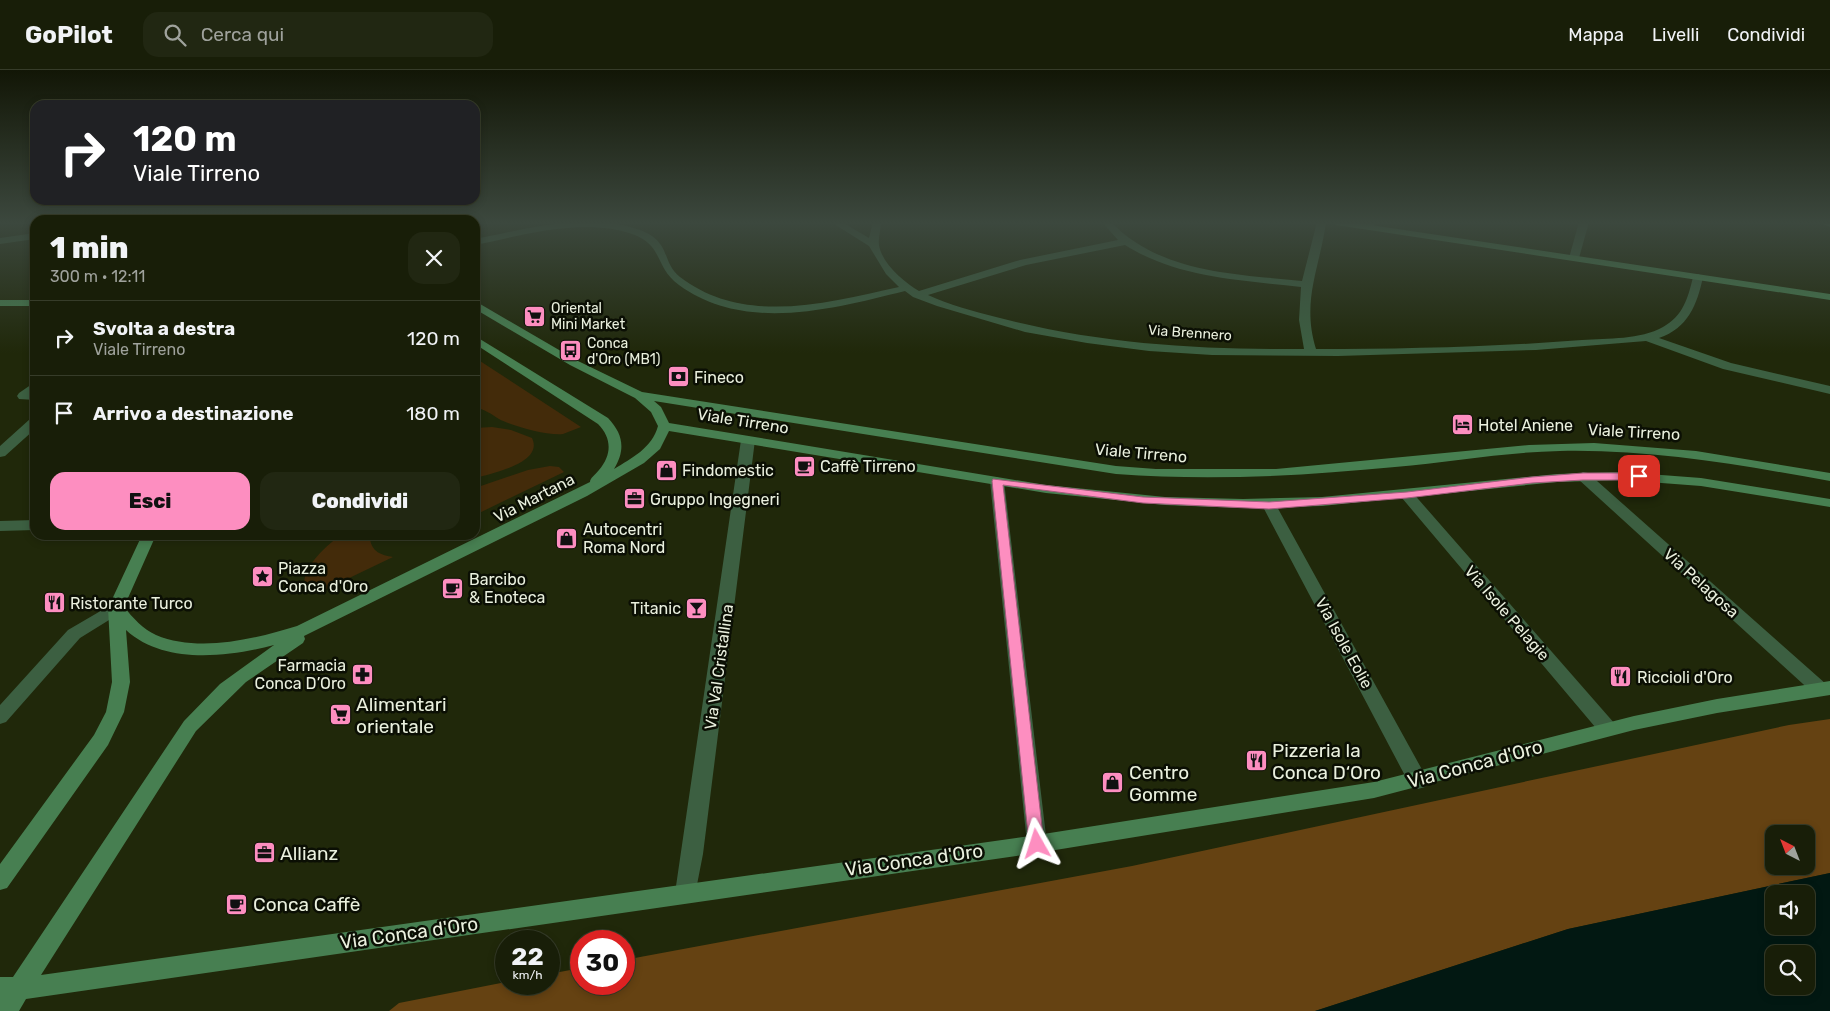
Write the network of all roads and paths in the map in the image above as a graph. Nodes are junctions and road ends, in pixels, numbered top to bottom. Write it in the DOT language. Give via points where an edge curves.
graph roads {
  1 [pos="666,266"];
  2 [pos="885,266"];
  3 [pos="1010,266"];
  4 [pos="1184,266"];
  5 [pos="1311,266"];
  6 [pos="1626,266"];
  7 [pos="1698,277"];
  8 [pos="1306,285"];
  9 [pos="906,288"];
  10 [pos="917,294"];
  11 [pos="1830,297"];
  12 [pos="30,303"];
  13 [pos="0,304"];
  14 [pos="480,307"];
  15 [pos="1648,338"];
  16 [pos="480,342"];
  17 [pos="1311,352"];
  18 [pos="30,390"];
  19 [pos="1830,390"];
  20 [pos="30,396"];
  21 [pos="639,396"];
  22 [pos="30,426"];
  23 [pos="664,426"];
  24 [pos="748,440"];
  25 [pos="0,453"];
  26 [pos="1583,476"];
  27 [pos="1830,477"];
  28 [pos="997,481"];
  29 [pos="582,494"];
  30 [pos="1407,495"];
  31 [pos="1830,503"];
  32 [pos="1269,505"];
  33 [pos="30,525"];
  34 [pos="0,526"];
  35 [pos="147,540"];
  36 [pos="376,594"];
  37 [pos="116,608"];
  38 [pos="1825,689"];
  39 [pos="0,717"];
  40 [pos="1608,729"];
  41 [pos="1418,781"];
  42 [pos="1037,844"];
  43 [pos="0,881"];
  44 [pos="686,893"];
  45 [pos="10,989"];
  46 [pos="5,1011"];
  1 -- 9 [label="street" via="695,292 718,302 761,310 811,309"];
  2 -- 9 [label="street, Via Brennero"];
  3 -- 10 [label="street"];
  4 -- 8 [label="street"];
  5 -- 8 [label="street"];
  6 -- 7 [label="street"];
  7 -- 11 [label="street"];
  7 -- 15 [label="street" via="1687,314 1666,330"];
  8 -- 17 [label="street" via="1303,328"];
  9 -- 10 [label="street, Via Brennero"];
  10 -- 17 [label="street, Via Brennero" via="996,322 1056,334 1180,349"];
  12 -- 13 [label="street"];
  14 -- 21 [label="street, Viale Tirreno" via="574,363"];
  15 -- 17 [label="street, Via Brennero" via="1559,345"];
  15 -- 19 [label="street" via="1727,366"];
  16 -- 29 [label="street" via="603,421 612,430 616,440 614,457 601,477"];
  18 -- 20 [label="street" via="23,396"];
  21 -- 23 [label="street" via="657,410"];
  21 -- 27 [label="street, Viale Tirreno" via="1057,462 1156,474 1286,473 1572,447 1675,451"];
  22 -- 25 [label="street"];
  23 -- 24 [label="street, Viale Tirreno"];
  23 -- 29 [label="street, Via Martana" via="662,435 649,452"];
  24 -- 28 [label="street, Viale Tirreno"];
  24 -- 44 [label="street, Via Val Cristallina" via="694,854"];
  26 -- 30 [label="street, Viale Tirreno"];
  26 -- 31 [label="street, Viale Tirreno" via="1692,480"];
  26 -- 38 [label="street, Via Pelagosa"];
  28 -- 32 [label="street, Viale Tirreno" via="1143,500"];
  28 -- 42 [label="street"];
  29 -- 36 [label="street, Via Martana"];
  30 -- 32 [label="street, Viale Tirreno"];
  30 -- 40 [label="street, Via Isole Pelagie"];
  32 -- 41 [label="street, Via Isole Eolie"];
  33 -- 34 [label="street"];
  35 -- 37 [label="street"];
  36 -- 37 [label="street" via="292,634 217,648 173,646 155,641 134,628"];
  36 -- 45 [label="street" via="254,665 205,709 162,766"];
  37 -- 39 [label="street" via="74,634"];
  37 -- 43 [label="street" via="121,682 112,720"];
  38 -- 40 [label="street, Via Conca d'Oro" via="1773,696"];
  40 -- 41 [label="street, Via Conca d'Oro"];
  41 -- 42 [label="street, Via Conca d'Oro"];
  42 -- 44 [label="street, Via Conca d'Oro"];
  44 -- 45 [label="street, Via Conca d'Oro"];
  45 -- 46 [label="street"];
}
